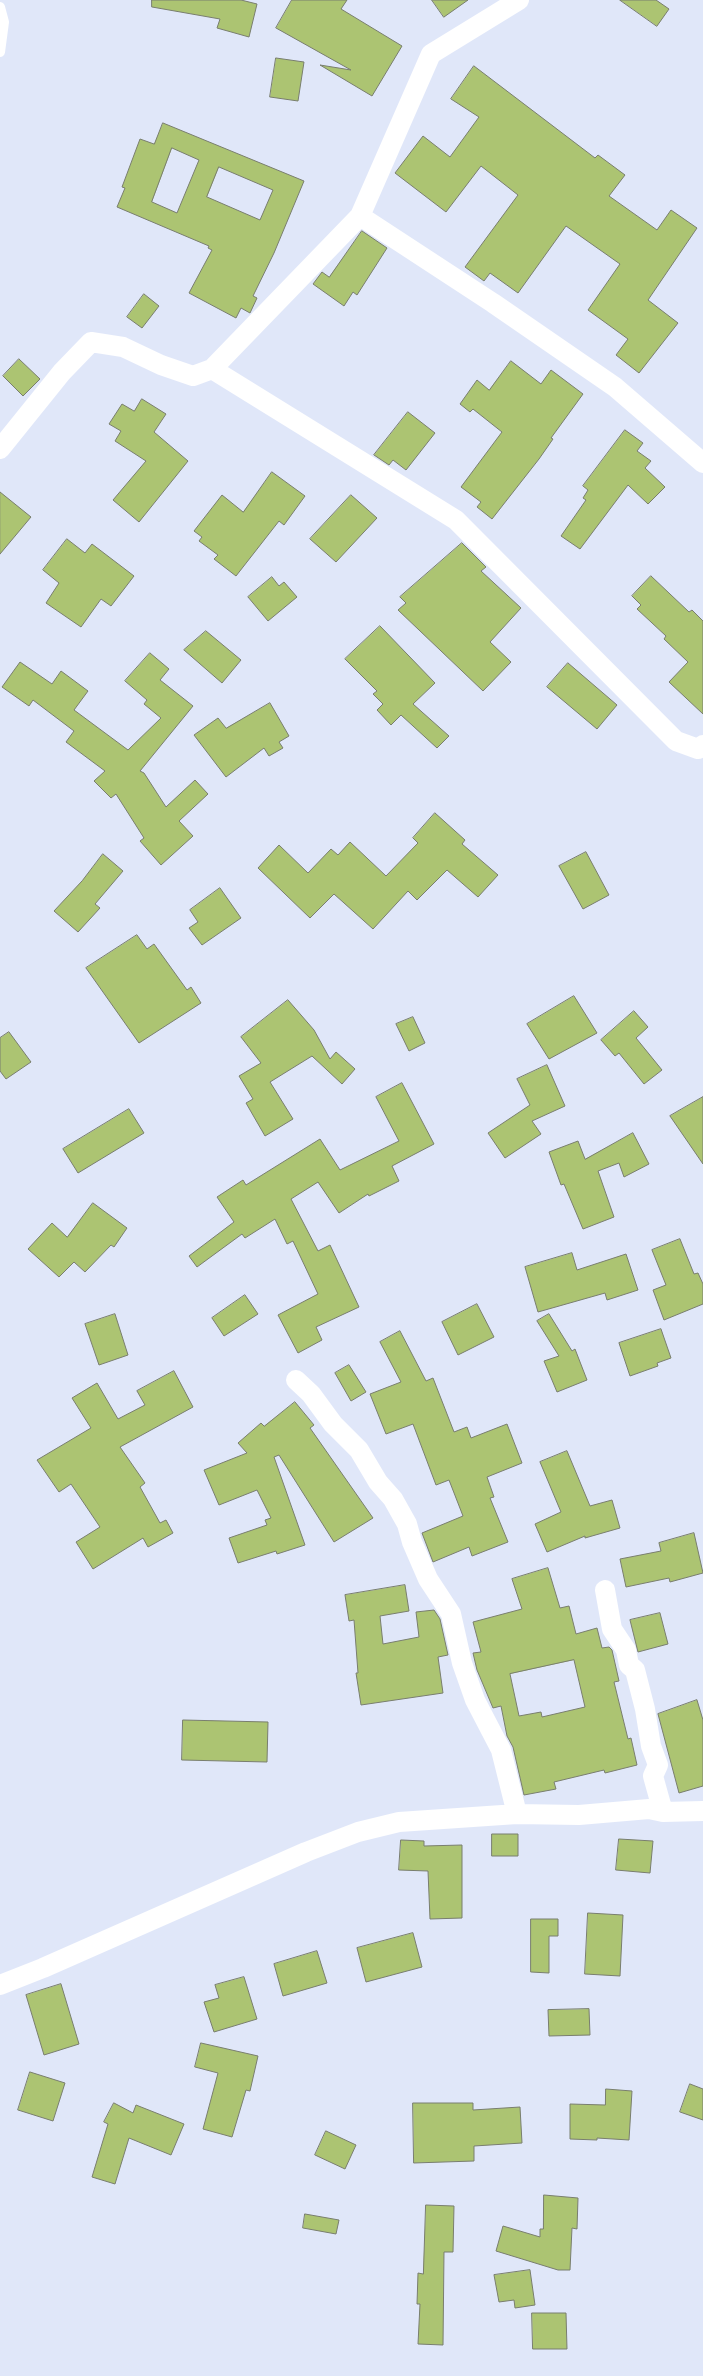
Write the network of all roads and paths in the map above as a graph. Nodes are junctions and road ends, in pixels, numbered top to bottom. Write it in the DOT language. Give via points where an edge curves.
graph roads {
  1 [pos="519,0"];
  2 [pos="0,7"];
  3 [pos="0,52"];
  4 [pos="360,216"];
  5 [pos="212,369"];
  6 [pos="0,449"];
  7 [pos="703,463"];
  8 [pos="703,745"];
  9 [pos="296,1380"];
  10 [pos="605,1590"];
  11 [pos="703,1811"];
  12 [pos="663,1812"];
  13 [pos="517,1814"];
  14 [pos="0,1985"];
  1 -- 4 [label="street" via="431,54"];
  2 -- 3 [label="lane" via="4,22"];
  4 -- 5 [label="street"];
  4 -- 7 [label="street" via="615,387"];
  5 -- 6 [label="street" via="192,376 123,347 91,342 62,372"];
  5 -- 8 [label="street" via="456,520 676,741 698,749"];
  9 -- 13 [label="street" via="311,1394 332,1424 359,1450 406,1524 428,1579 451,1614 462,1663 475,1700 501,1750"];
  10 -- 12 [label="street" via="612,1629 626,1650 629,1665 635,1670 658,1765 654,1776"];
  11 -- 12 [label="street"];
  12 -- 13 [label="street" via="650,1809 578,1815"];
  13 -- 14 [label="street" via="399,1822 358,1832"];
}
